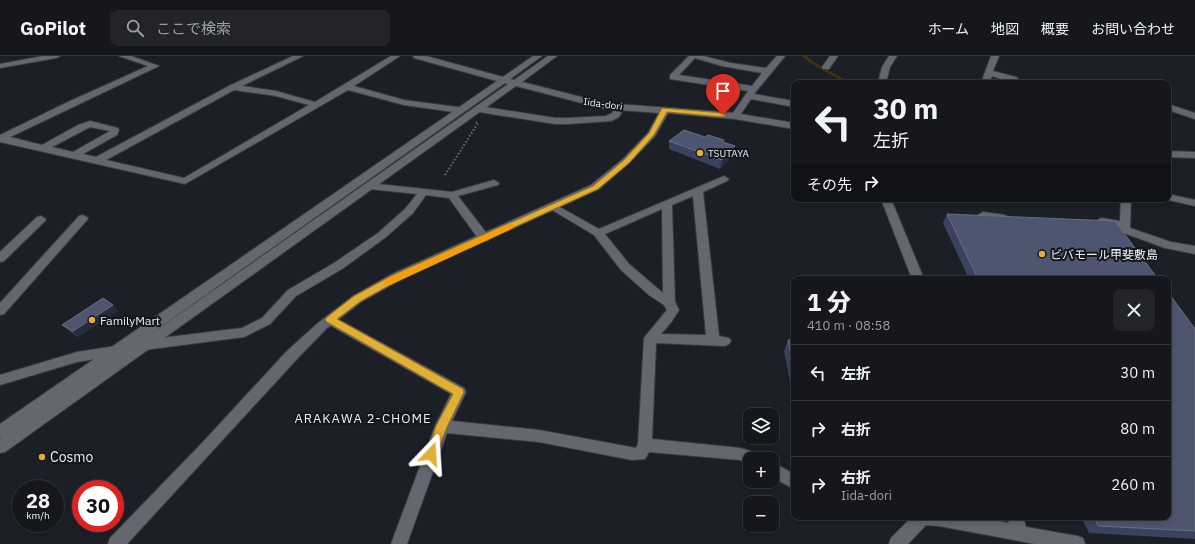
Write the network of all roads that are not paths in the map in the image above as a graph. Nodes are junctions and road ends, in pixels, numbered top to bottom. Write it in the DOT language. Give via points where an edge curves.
graph roads {
  1 [pos="56,56"];
  2 [pos="123,56"];
  3 [pos="299,56"];
  4 [pos="396,56"];
  5 [pos="417,56"];
  6 [pos="538,56"];
  7 [pos="553,56"];
  8 [pos="694,56"];
  9 [pos="781,56"];
  10 [pos="834,56"];
  11 [pos="893,56"];
  12 [pos="995,56"];
  13 [pos="0,66"];
  14 [pos="826,67"];
  15 [pos="768,72"];
  16 [pos="990,73"];
  17 [pos="505,80"];
  18 [pos="883,80"];
  19 [pos="986,80"];
  20 [pos="1014,80"];
  21 [pos="517,83"];
  22 [pos="347,87"];
  23 [pos="234,88"];
  24 [pos="754,89"];
  25 [pos="749,96"];
  26 [pos="791,103"];
  27 [pos="317,105"];
  28 [pos="620,107"];
  29 [pos="1171,108"];
  30 [pos="479,109"];
  31 [pos="665,110"];
  32 [pos="464,114"];
  33 [pos="734,116"];
  34 [pos="1195,116"];
  35 [pos="791,126"];
  36 [pos="1,138"];
  37 [pos="43,148"];
  38 [pos="1171,154"];
  39 [pos="1195,155"];
  40 [pos="75,156"];
  41 [pos="98,160"];
  42 [pos="724,179"];
  43 [pos="494,183"];
  44 [pos="369,186"];
  45 [pos="698,190"];
  46 [pos="423,193"];
  47 [pos="452,195"];
  48 [pos="1171,198"];
  49 [pos="887,202"];
  50 [pos="1126,202"];
  51 [pos="1195,203"];
  52 [pos="667,204"];
  53 [pos="552,207"];
  54 [pos="983,215"];
  55 [pos="83,218"];
  56 [pos="41,219"];
  57 [pos="1016,220"];
  58 [pos="1091,221"];
  59 [pos="1125,225"];
  60 [pos="598,233"];
  61 [pos="484,238"];
  62 [pos="1195,250"];
  63 [pos="0,258"];
  64 [pos="917,276"];
  65 [pos="669,302"];
  66 [pos="0,311"];
  67 [pos="330,320"];
  68 [pos="650,338"];
  69 [pos="144,345"];
  70 [pos="116,351"];
  71 [pos="0,380"];
  72 [pos="442,426"];
  73 [pos="0,432"];
  74 [pos="645,445"];
  75 [pos="0,447"];
  76 [pos="743,455"];
  77 [pos="779,473"];
  78 [pos="791,480"];
  79 [pos="920,520"];
  80 [pos="949,520"];
  81 [pos="1016,520"];
  82 [pos="1021,534"];
  83 [pos="116,544"];
  84 [pos="399,544"];
  85 [pos="897,544"];
  86 [pos="1077,544"];
  1 -- 13 [label="street"];
  2 -- 36 [label="street" via="155,66"];
  3 -- 23 [label="street"];
  4 -- 22 [label="street"];
  5 -- 17 [label="street, Iida-dori"];
  6 -- 17 [label="street"];
  7 -- 21 [label="street"];
  8 -- 15 [label="street"];
  8 -- 24 [label="street" via="673,77"];
  9 -- 15 [label="street"];
  10 -- 14 [label="street"];
  11 -- 18 [label="street" via="886,67"];
  12 -- 16 [label="street"];
  15 -- 24 [label="street"];
  16 -- 19 [label="street"];
  16 -- 20 [label="street"];
  17 -- 21 [label="street, Iida-dori"];
  17 -- 32 [label="street"];
  21 -- 28 [label="street, Iida-dori" via="585,102"];
  21 -- 30 [label="street"];
  22 -- 27 [label="street"];
  22 -- 32 [label="street" via="408,103 451,108"];
  23 -- 27 [label="street" via="291,96"];
  23 -- 41 [label="street"];
  24 -- 25 [label="street"];
  25 -- 26 [label="street"];
  25 -- 33 [label="street"];
  27 -- 41 [label="street" via="185,181"];
  28 -- 30 [label="street" via="616,115 608,119 568,121"];
  28 -- 31 [label="street, Iida-dori"];
  29 -- 34 [label="street"];
  30 -- 32 [label="street"];
  31 -- 33 [label="street, Iida-dori"];
  31 -- 53 [label="street" via="652,134 613,174 595,187"];
  32 -- 44 [label="street"];
  32 -- 70 [label="street"];
  33 -- 35 [label="street, Iida-dori"];
  36 -- 37 [label="street"];
  37 -- 40 [label="street"];
  37 -- 40 [label="street" via="90,124 115,130"];
  38 -- 39 [label="street"];
  40 -- 41 [label="street"];
  42 -- 45 [label="street"];
  43 -- 47 [label="street"];
  44 -- 46 [label="street"];
  44 -- 69 [label="street"];
  45 -- 52 [label="street"];
  45 -- 68 [label="street" via="719,341"];
  46 -- 47 [label="street"];
  46 -- 69 [label="street" via="409,211 382,235 338,266 292,293 266,321 244,332"];
  47 -- 61 [label="street"];
  48 -- 51 [label="street"];
  49 -- 64 [label="street"];
  50 -- 59 [label="street"];
  52 -- 60 [label="street"];
  52 -- 65 [label="street"];
  53 -- 60 [label="street"];
  53 -- 61 [label="street"];
  54 -- 57 [label="street"];
  55 -- 66 [label="street"];
  56 -- 63 [label="street"];
  58 -- 59 [label="street"];
  59 -- 62 [label="street" via="1125,230 1150,240"];
  60 -- 65 [label="street" via="625,267 653,292"];
  61 -- 67 [label="street" via="396,277 358,299"];
  65 -- 68 [label="street" via="673,310"];
  67 -- 72 [label="street" via="459,392"];
  67 -- 83 [label="street" via="292,355"];
  68 -- 74 [label="street"];
  69 -- 75 [label="street"];
  70 -- 71 [label="street" via="78,357"];
  70 -- 73 [label="street"];
  72 -- 74 [label="street" via="539,436 632,454 640,454"];
  72 -- 84 [label="street"];
  74 -- 76 [label="street"];
  77 -- 78 [label="street"];
  79 -- 85 [label="street"];
  80 -- 82 [label="street"];
  81 -- 82 [label="street"];
  82 -- 86 [label="street"];
}
